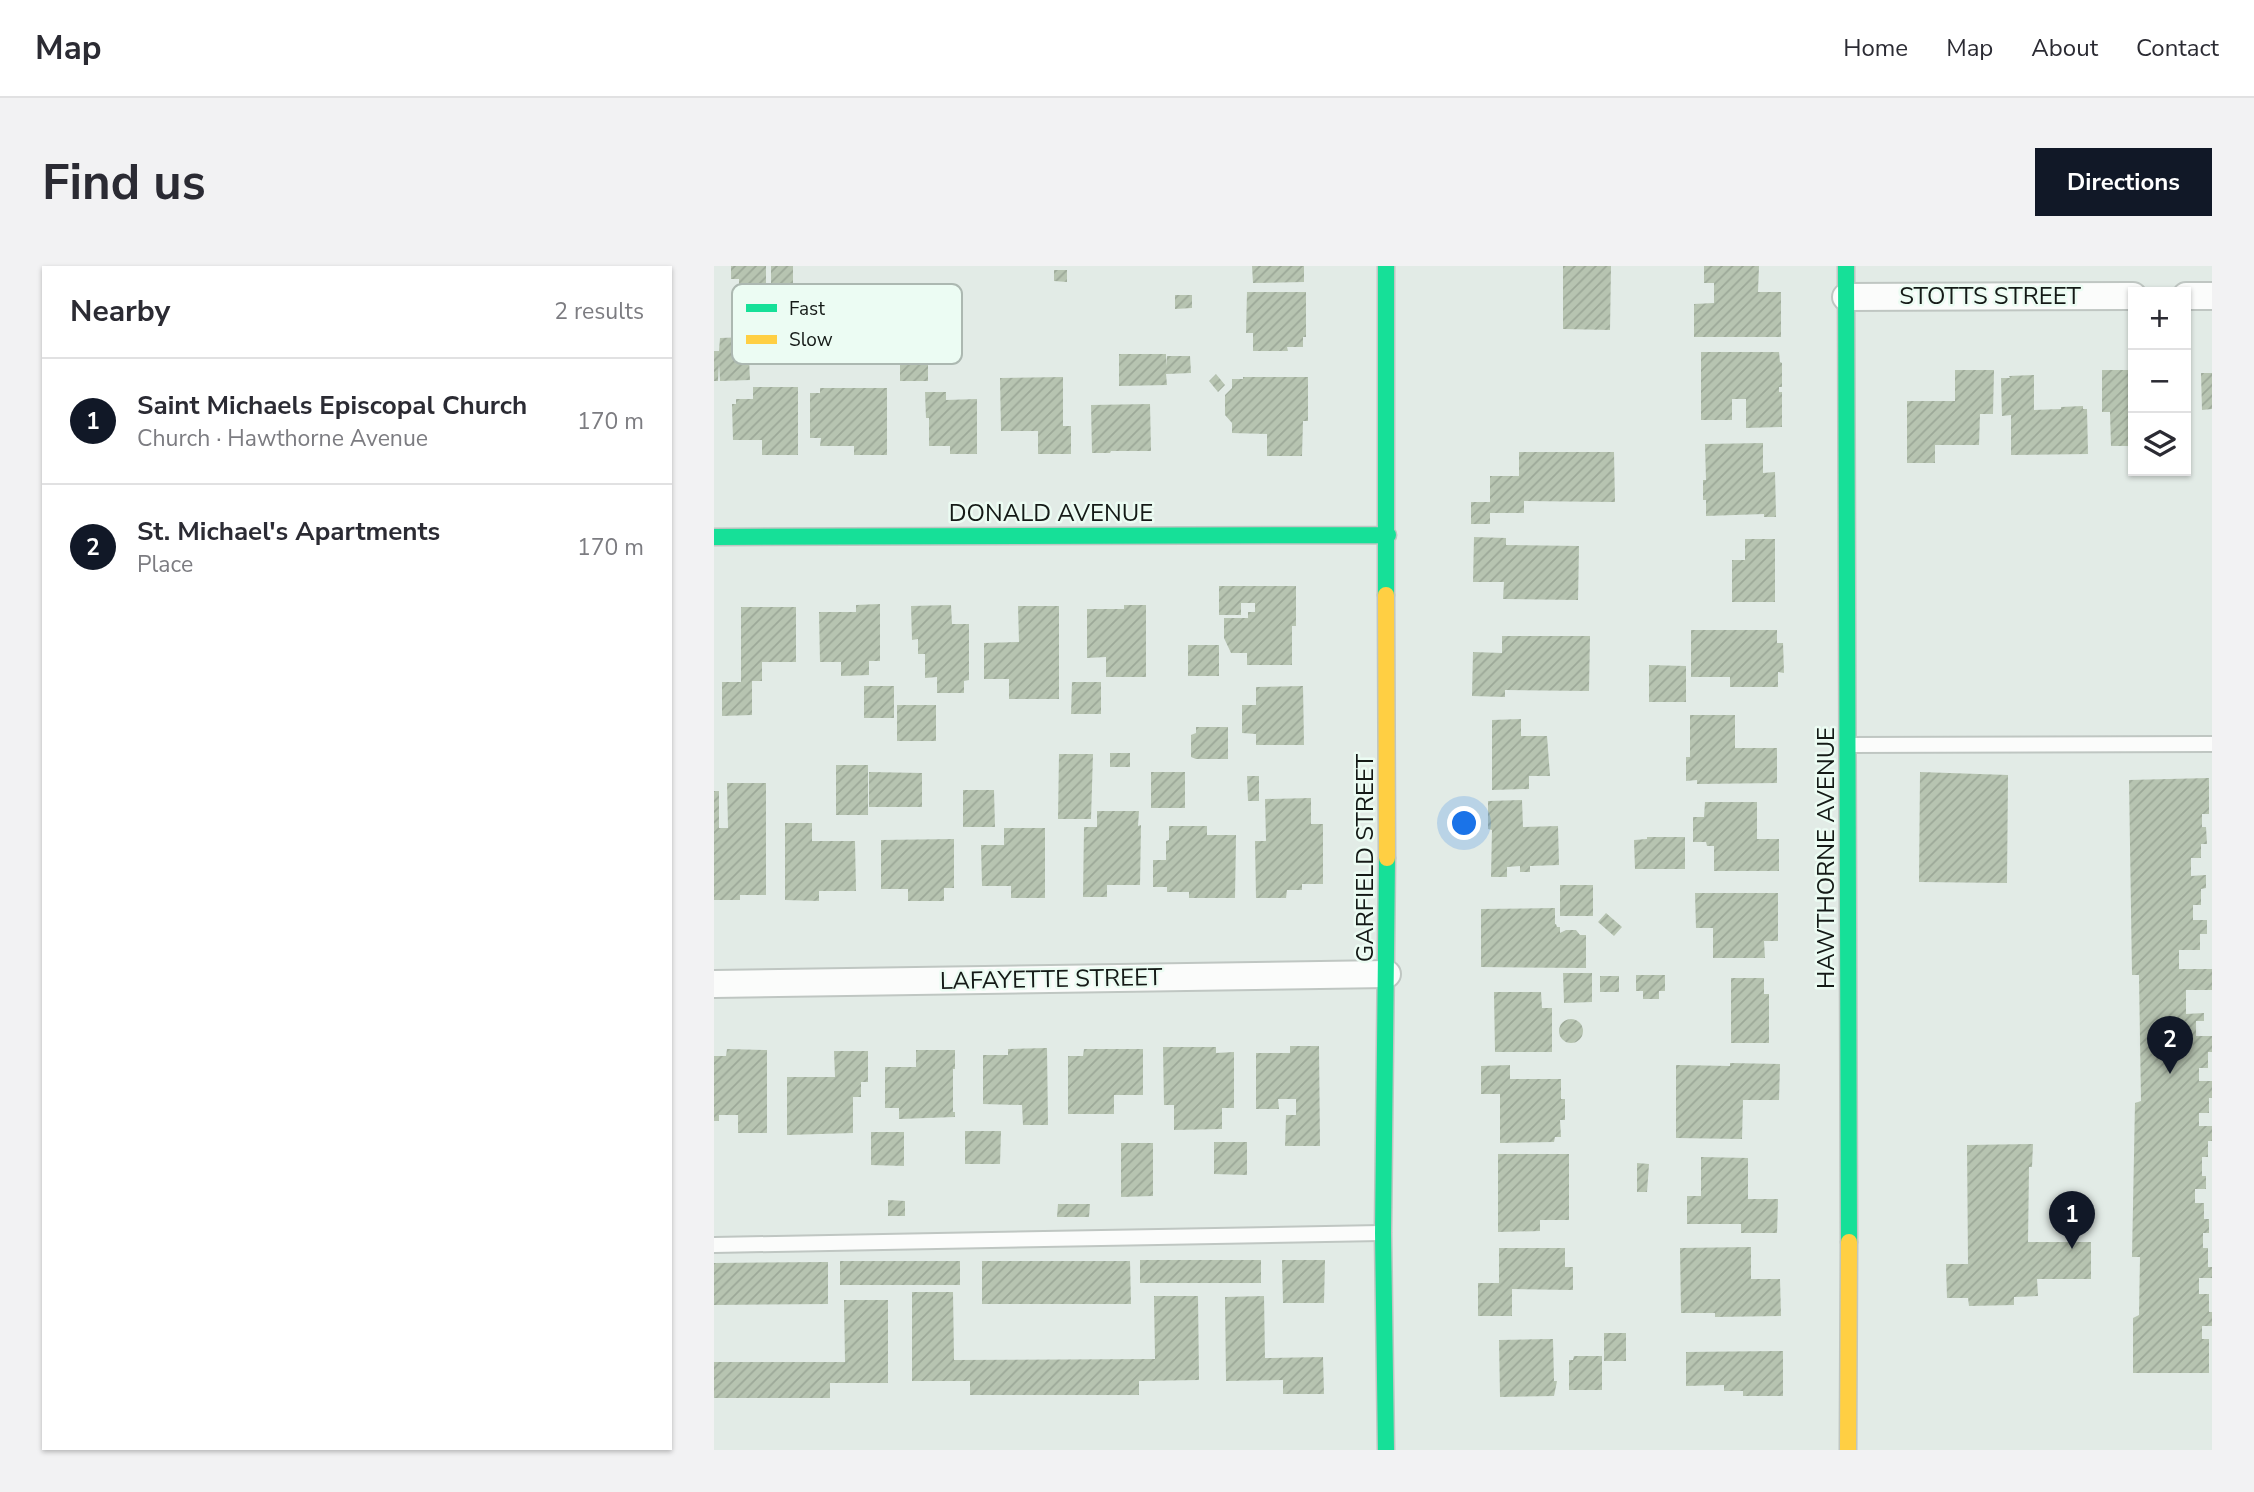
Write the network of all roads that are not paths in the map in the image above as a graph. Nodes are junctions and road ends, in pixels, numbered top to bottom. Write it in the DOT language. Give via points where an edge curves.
graph roads {
  1 [pos="1386,266"];
  2 [pos="1846,266"];
  3 [pos="1846,296"];
  4 [pos="2128,296"];
  5 [pos="2191,296"];
  6 [pos="2212,296"];
  7 [pos="1388,535"];
  8 [pos="714,537"];
  9 [pos="2212,744"];
  10 [pos="1848,746"];
  11 [pos="1387,974"];
  12 [pos="714,985"];
  13 [pos="1383,1233"];
  14 [pos="714,1245"];
  15 [pos="1386,1450"];
  16 [pos="1848,1450"];
  1 -- 7 [label="street, GARFIELD STREET"];
  2 -- 3 [label="street, HAWTHORNE AVENUE"];
  3 -- 4 [label="street, STOTTS STREET"];
  3 -- 10 [label="street, HAWTHORNE AVENUE"];
  5 -- 6 [label="street"];
  7 -- 8 [label="street, DONALD AVENUE"];
  7 -- 11 [label="street, GARFIELD STREET"];
  9 -- 10 [label="lane"];
  10 -- 16 [label="street, HAWTHORNE AVENUE"];
  11 -- 12 [label="street, LAFAYETTE STREET"];
  11 -- 13 [label="street, GARFIELD STREET"];
  13 -- 14 [label="lane"];
  13 -- 15 [label="street, GARFIELD STREET"];
}
